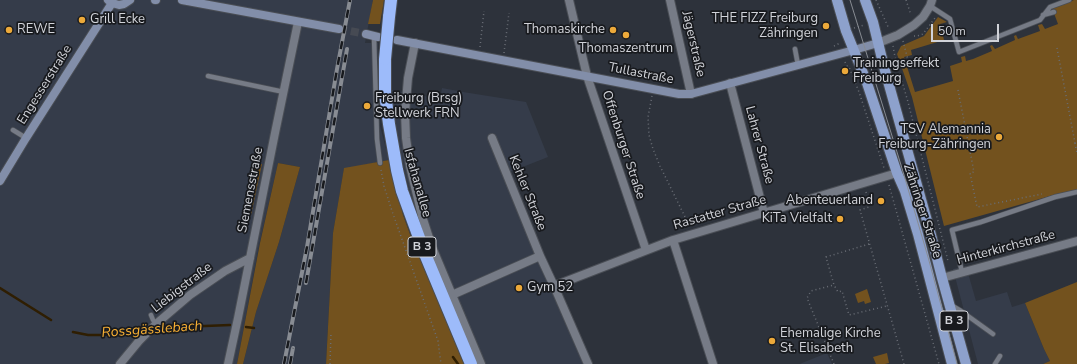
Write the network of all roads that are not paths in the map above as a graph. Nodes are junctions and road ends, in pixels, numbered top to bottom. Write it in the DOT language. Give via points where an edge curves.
graph roads {
  1 [pos="130,0"];
  2 [pos="182,0"];
  3 [pos="391,0"];
  4 [pos="569,0"];
  5 [pos="670,0"];
  6 [pos="837,0"];
  7 [pos="865,0"];
  8 [pos="1069,0"];
  9 [pos="110,2"];
  10 [pos="931,3"];
  11 [pos="1054,12"];
  12 [pos="1043,15"];
  13 [pos="298,22"];
  14 [pos="339,29"];
  15 [pos="373,36"];
  16 [pos="397,40"];
  17 [pos="878,43"];
  18 [pos="415,44"];
  19 [pos="795,49"];
  20 [pos="854,50"];
  21 [pos="798,65"];
  22 [pos="208,76"];
  23 [pos="588,76"];
  24 [pos="730,83"];
  25 [pos="284,92"];
  26 [pos="691,94"];
  27 [pos="13,130"];
  28 [pos="26,138"];
  29 [pos="492,138"];
  30 [pos="380,162"];
  31 [pos="897,173"];
  32 [pos="0,181"];
  33 [pos="1077,192"];
  34 [pos="764,213"];
  35 [pos="673,240"];
  36 [pos="1077,241"];
  37 [pos="646,250"];
  38 [pos="540,256"];
  39 [pos="250,258"];
  40 [pos="962,272"];
  41 [pos="942,278"];
  42 [pos="554,286"];
  43 [pos="452,295"];
  44 [pos="950,304"];
  45 [pos="151,315"];
  46 [pos="156,324"];
  47 [pos="993,334"];
  48 [pos="1000,356"];
  49 [pos="120,364"];
  50 [pos="228,364"];
  51 [pos="470,364"];
  52 [pos="481,364"];
  53 [pos="588,364"];
  54 [pos="713,364"];
  55 [pos="952,364"];
  56 [pos="966,364"];
  57 [pos="995,364"];
  1 -- 9 [label="street" via="121,4"];
  2 -- 13 [label="street"];
  3 -- 51 [label="highway, Isfahanallee / B 3, bridge" via="385,59 385,93 396,170 416,233"];
  4 -- 23 [label="street, Offenburger Straße"];
  5 -- 26 [label="street, Jägerstraße"];
  6 -- 20 [label="main road, Zähringer Straße"];
  7 -- 17 [label="main road, Zähringer Straße / B 3"];
  8 -- 12 [label="lane" via="1050,7"];
  9 -- 28 [label="street, Engesserstraße"];
  10 -- 12 [label="lane" via="950,19 959,52 1040,20"];
  10 -- 17 [label="street" via="923,17 914,25 901,34"];
  11 -- 12 [label="lane"];
  13 -- 14 [label="street"];
  13 -- 25 [label="street, Siemensstraße"];
  15 -- 30 [label="lane"];
  16 -- 18 [label="street, Tullastraße"];
  17 -- 20 [label="street, Tullastraße"];
  17 -- 41 [label="main road, Zähringer Straße / B 3"];
  18 -- 23 [label="street, Tullastraße"];
  18 -- 43 [label="street" via="408,78 405,113 410,166 432,247"];
  19 -- 21 [label="lane"];
  20 -- 21 [label="street, Tullastraße"];
  20 -- 31 [label="main road, Zähringer Straße"];
  21 -- 24 [label="street, Tullastraße"];
  22 -- 25 [label="lane"];
  23 -- 26 [label="street, Tullastraße" via="679,94"];
  23 -- 37 [label="street, Offenburger Straße"];
  24 -- 26 [label="street, Tullastraße"];
  24 -- 34 [label="street, Lahrer Straße"];
  25 -- 39 [label="street, Siemensstraße"];
  27 -- 28 [label="lane"];
  28 -- 32 [label="street, Engesserstraße"];
  29 -- 38 [label="street, Kehler Straße"];
  31 -- 34 [label="street, Rastatter Straße"];
  31 -- 55 [label="main road, Zähringer Straße" via="918,234"];
  33 -- 40 [label="lane" via="952,230"];
  34 -- 35 [label="street, Rastatter Straße"];
  35 -- 37 [label="street, Rastatter Straße"];
  35 -- 54 [label="street"];
  36 -- 40 [label="street, Hinterkirchstraße"];
  37 -- 42 [label="street, Rastatter Straße"];
  38 -- 42 [label="street, Kehler Straße"];
  38 -- 43 [label="street"];
  39 -- 46 [label="street, Liebigstraße" via="225,271 190,295"];
  39 -- 50 [label="street, Siemensstraße"];
  40 -- 41 [label="street, Hinterkirchstraße"];
  41 -- 44 [label="main road, Zähringer Straße / B 3"];
  42 -- 53 [label="street, Kehler Straße"];
  43 -- 52 [label="street"];
  44 -- 47 [label="lane"];
  44 -- 56 [label="main road, Zähringer Straße / B 3"];
  45 -- 46 [label="lane"];
  46 -- 49 [label="street, Liebigstraße"];
  48 -- 57 [label="lane"];
}
